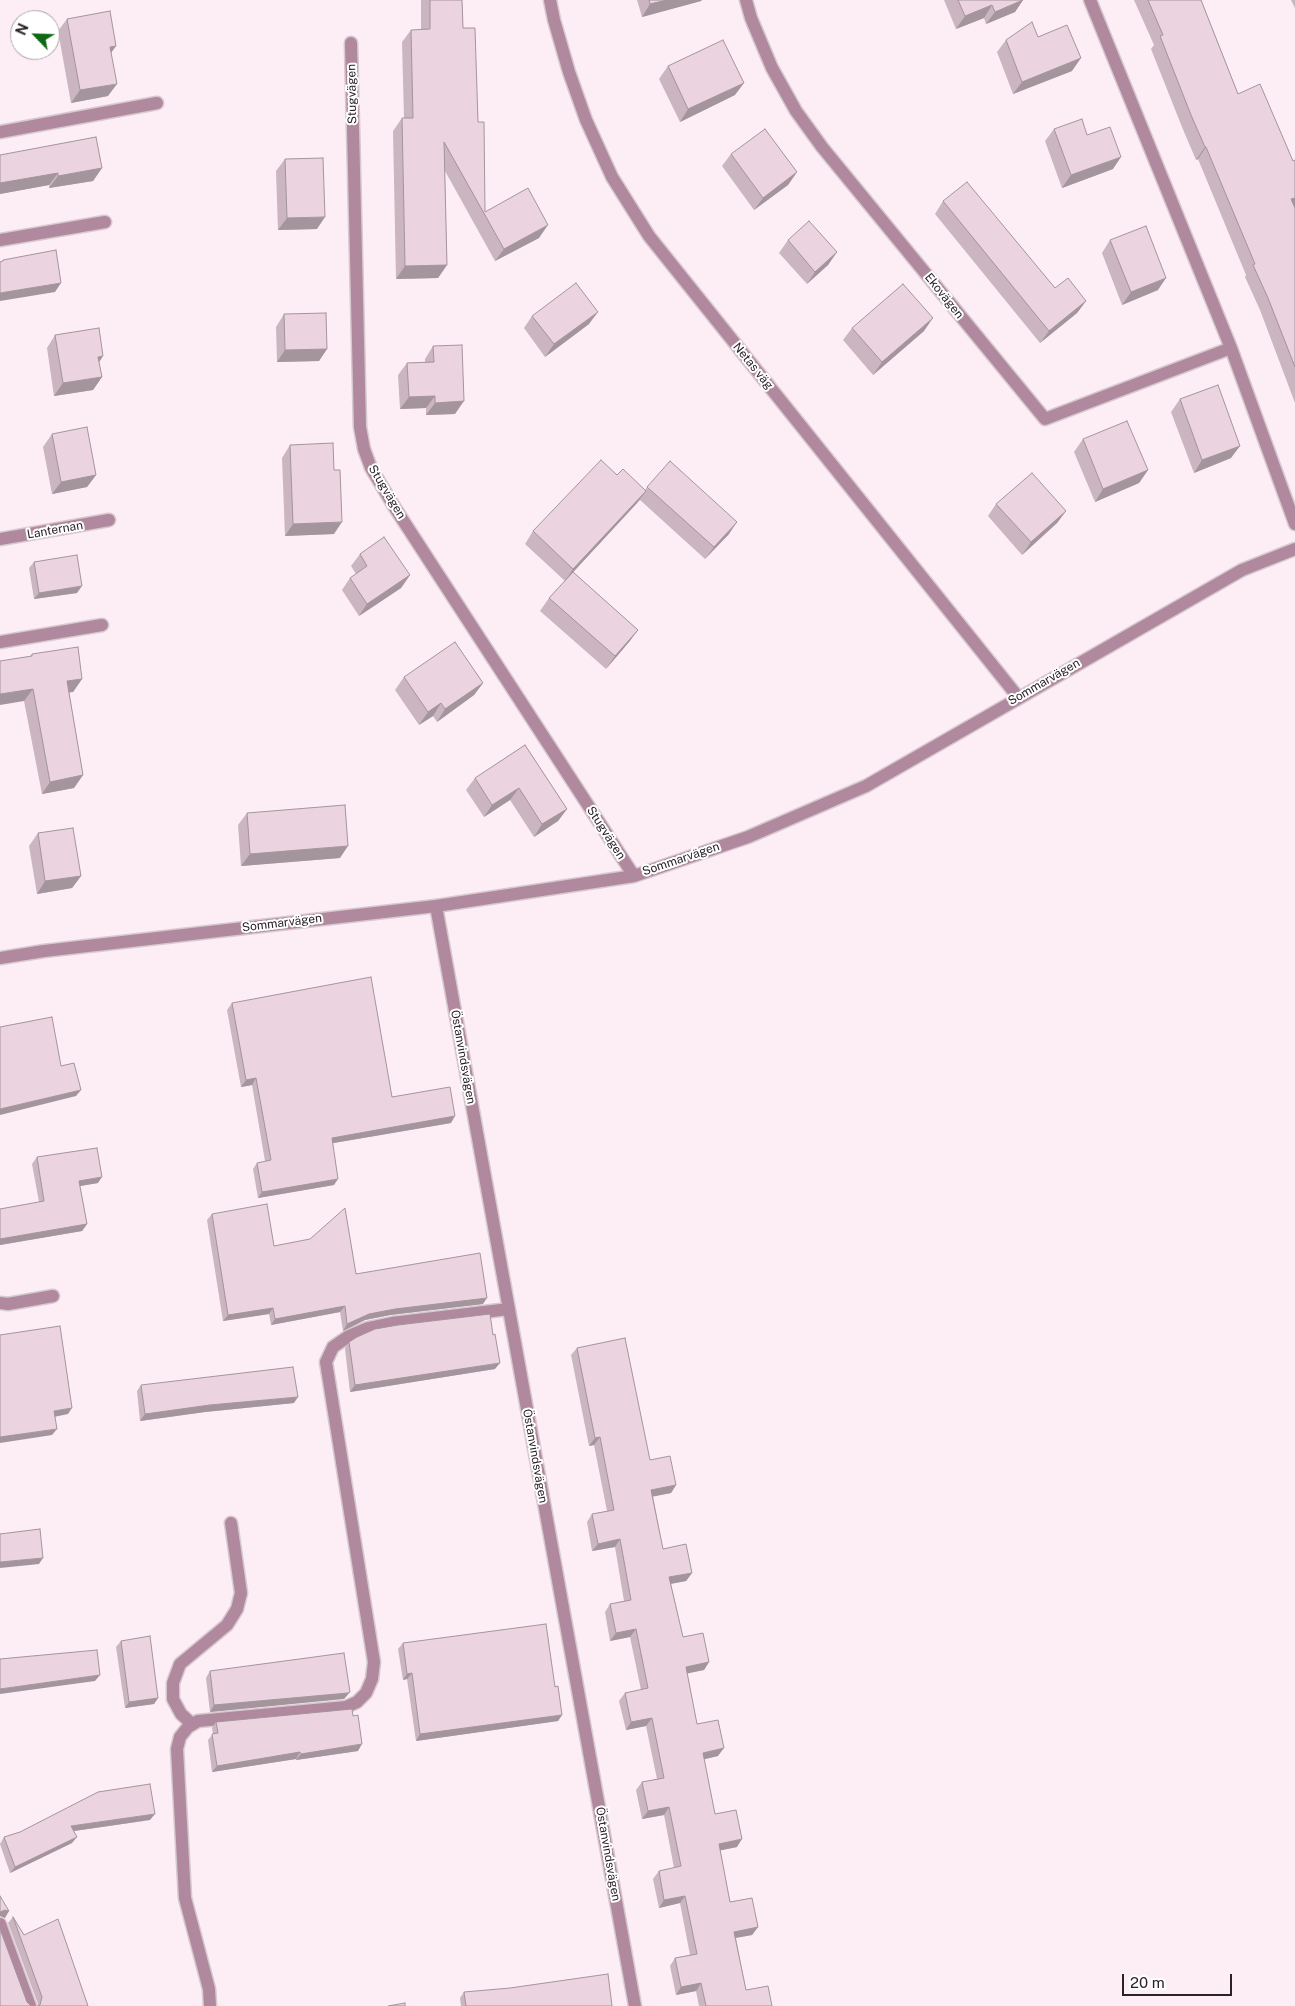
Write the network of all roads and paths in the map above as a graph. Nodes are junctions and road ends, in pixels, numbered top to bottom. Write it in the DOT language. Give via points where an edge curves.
graph roads {
  1 [pos="550,0"];
  2 [pos="746,0"];
  3 [pos="1090,0"];
  4 [pos="351,43"];
  5 [pos="157,103"];
  6 [pos="0,132"];
  7 [pos="105,222"];
  8 [pos="0,240"];
  9 [pos="1231,348"];
  10 [pos="110,520"];
  11 [pos="1295,524"];
  12 [pos="0,539"];
  13 [pos="1295,548"];
  14 [pos="102,625"];
  15 [pos="0,642"];
  16 [pos="1018,697"];
  17 [pos="634,876"];
  18 [pos="436,906"];
  19 [pos="0,958"];
  20 [pos="52,1296"];
  21 [pos="0,1303"];
  22 [pos="509,1309"];
  23 [pos="231,1523"];
  24 [pos="192,1724"];
  25 [pos="0,1924"];
  26 [pos="30,2006"];
  27 [pos="210,2006"];
  28 [pos="635,2006"];
  1 -- 16 [label="street, Netas väg" via="586,120 612,177 649,236"];
  2 -- 9 [label="street, Ekovägen" via="772,68 796,111 1045,420"];
  3 -- 9 [label="street"];
  4 -- 17 [label="street, Stugvägen" via="360,427 364,449 371,468 391,501"];
  5 -- 6 [label="street"];
  7 -- 8 [label="street"];
  9 -- 11 [label="street"];
  10 -- 12 [label="street, Lanternan"];
  13 -- 16 [label="street, Sommarvägen" via="1242,570"];
  14 -- 15 [label="street"];
  16 -- 17 [label="street, Sommarvägen" via="866,786 748,836"];
  17 -- 18 [label="street, Sommarvägen"];
  18 -- 19 [label="street, Sommarvägen"];
  18 -- 22 [label="street, Östanvindsvägen"];
  20 -- 21 [label="street"];
  22 -- 24 [label="street" via="368,1328 333,1347 326,1362 374,1662 366,1693 346,1707"];
  22 -- 28 [label="street, Östanvindsvägen"];
  23 -- 24 [label="street" via="241,1592 238,1609 227,1625 180,1664 174,1683 173,1699 181,1714"];
  24 -- 27 [label="street" via="180,1737 177,1749 185,1898 209,1989"];
  25 -- 26 [label="street"];
}
